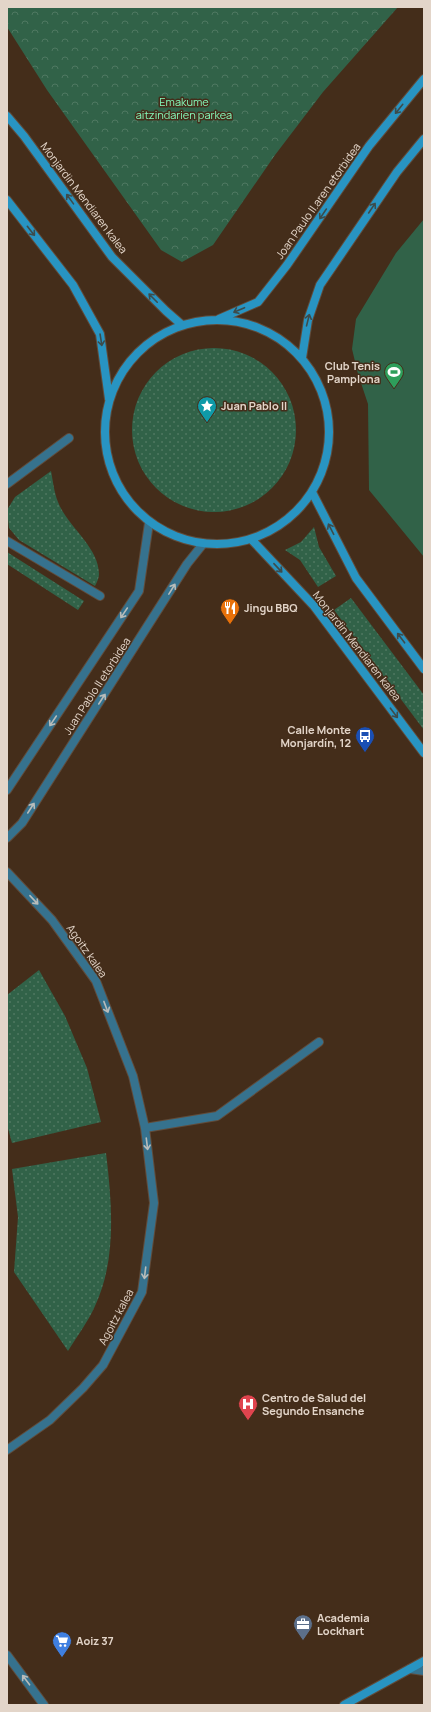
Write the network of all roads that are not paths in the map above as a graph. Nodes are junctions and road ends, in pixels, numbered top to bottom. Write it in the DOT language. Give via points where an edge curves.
graph roads {
  1 [pos="424,79"];
  2 [pos="7,116"];
  3 [pos="424,139"];
  4 [pos="7,200"];
  5 [pos="218,319"];
  6 [pos="182,325"];
  7 [pos="302,358"];
  8 [pos="109,399"];
  9 [pos="69,438"];
  10 [pos="7,484"];
  11 [pos="312,492"];
  12 [pos="149,523"];
  13 [pos="252,540"];
  14 [pos="7,541"];
  15 [pos="203,544"];
  16 [pos="100,596"];
  17 [pos="424,669"];
  18 [pos="424,752"];
  19 [pos="7,790"];
  20 [pos="7,838"];
  21 [pos="7,872"];
  22 [pos="319,1042"];
  23 [pos="145,1128"];
  24 [pos="7,1450"];
  25 [pos="7,1655"];
  26 [pos="424,1661"];
  27 [pos="410,1669"];
  28 [pos="424,1671"];
  29 [pos="44,1705"];
  30 [pos="344,1705"];
  1 -- 5 [label="main road, Joan Paulo II.aren etorbidea, one-way" via="369,146 287,265 258,302"];
  6 -- 2 [label="main road, Monjardin Mendiaren kalea, one-way" via="112,257"];
  7 -- 3 [label="main road, one-way" via="308,320 320,285 397,172"];
  4 -- 8 [label="main road, one-way" via="72,285 100,334"];
  5 -- 6 [label="main road"];
  5 -- 7 [label="main road" via="242,322 266,331"];
  6 -- 8 [label="main road" via="150,341 125,366"];
  7 -- 11 [label="main road" via="318,383 327,410 329,440 324,467"];
  8 -- 12 [label="main road" via="104,433 109,467 125,498"];
  9 -- 10 [label="street"];
  11 -- 13 [label="main road" via="286,521"];
  17 -- 11 [label="main road, one-way" via="356,578"];
  12 -- 15 [label="main road" via="175,538"];
  12 -- 19 [label="street, Juan Pablo II etorbidea, one-way" via="139,591"];
  13 -- 15 [label="main road" via="228,545"];
  13 -- 18 [label="main road, Monjardin Mendiaren kalea, one-way" via="314,606"];
  14 -- 16 [label="street"];
  20 -- 15 [label="street, Juan Pablo II etorbidea, one-way" via="22,823 187,564"];
  21 -- 23 [label="street, Agoitz kalea, one-way" via="52,920 96,981 133,1076"];
  22 -- 23 [label="street" via="217,1116"];
  23 -- 24 [label="street, Agoitz kalea, one-way" via="154,1203 142,1292 103,1364 83,1388 50,1420"];
  29 -- 25 [label="street, one-way"];
  26 -- 27 [label="main road"];
  27 -- 28 [label="street"];
  27 -- 30 [label="main road"];
}
